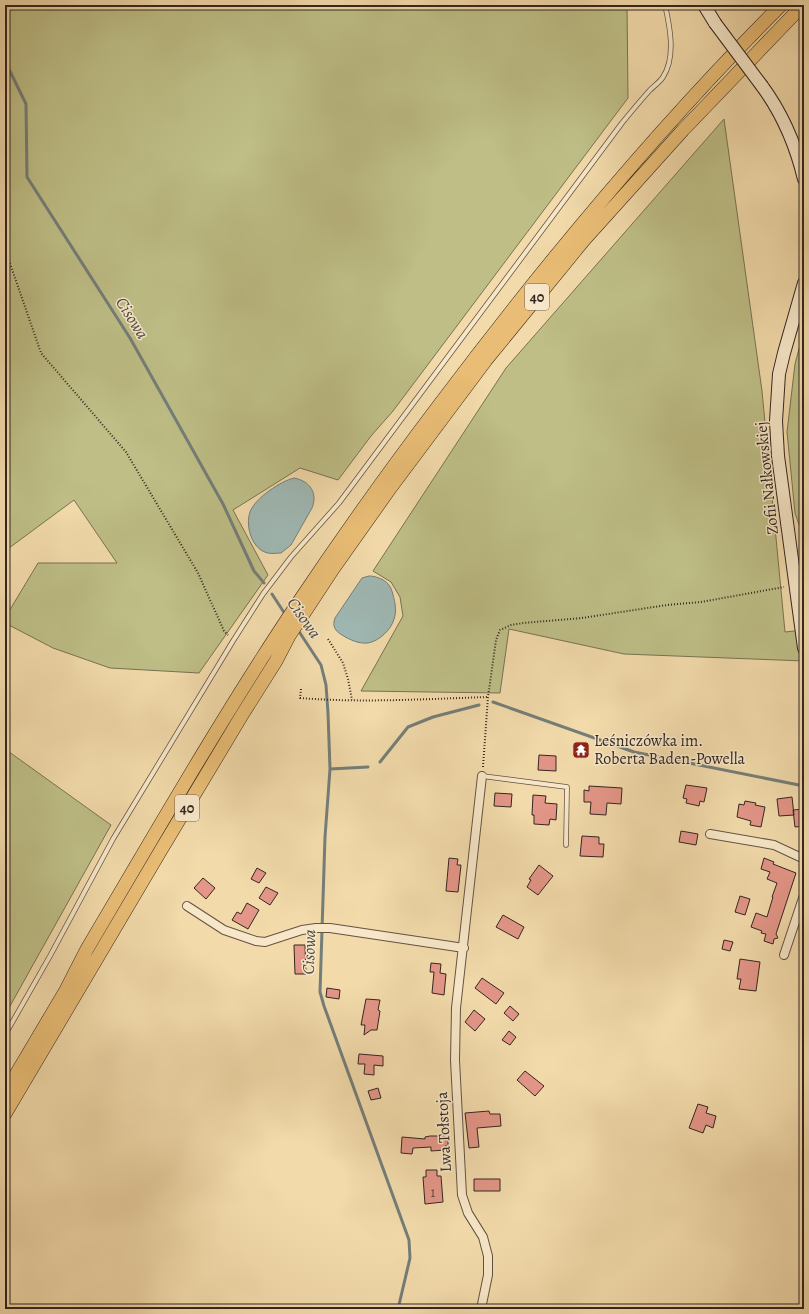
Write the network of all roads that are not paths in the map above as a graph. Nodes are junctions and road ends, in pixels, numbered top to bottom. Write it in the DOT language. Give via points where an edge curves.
graph roads {
  1 [pos="665,5"];
  2 [pos="704,5"];
  3 [pos="781,5"];
  4 [pos="803,5"];
  5 [pos="804,179"];
  6 [pos="804,283"];
  7 [pos="799,592"];
  8 [pos="299,611"];
  9 [pos="286,631"];
  10 [pos="804,648"];
  11 [pos="482,776"];
  12 [pos="710,834"];
  13 [pos="566,845"];
  14 [pos="804,859"];
  15 [pos="804,895"];
  16 [pos="187,906"];
  17 [pos="464,948"];
  18 [pos="784,955"];
  19 [pos="5,1035"];
  20 [pos="5,1093"];
  21 [pos="5,1114"];
  22 [pos="481,1309"];
  1 -- 19 [label="lane" via="669,20 670,56 662,78 622,123 339,503 291,557 263,594 113,839"];
  2 -- 5 [label="street, bridge" via="770,96 789,133 800,160"];
  3 -- 8 [label="main road, 40" via="653,140 476,355 394,464"];
  4 -- 8 [label="main road, 40" via="651,164 584,240 486,360"];
  6 -- 7 [label="street, Zofii Nałkowskiej" via="779,374 776,421 778,456"];
  7 -- 10 [label="street, Zofii Nałkowskiej"];
  8 -- 9 [label="main road, 40"];
  9 -- 20 [label="main road, 40" via="196,766"];
  9 -- 21 [label="main road, 40" via="276,661"];
  11 -- 13 [label="lane" via="566,787"];
  11 -- 17 [label="street, Lwa Tołstoja"];
  12 -- 14 [label="street" via="774,845"];
  15 -- 18 [label="street"];
  16 -- 17 [label="street" via="224,930 256,941 265,942 302,930 330,928"];
  17 -- 22 [label="street, Lwa Tołstoja" via="456,1008 455,1060 462,1194 468,1213 483,1237 488,1256 488,1275"];
}
